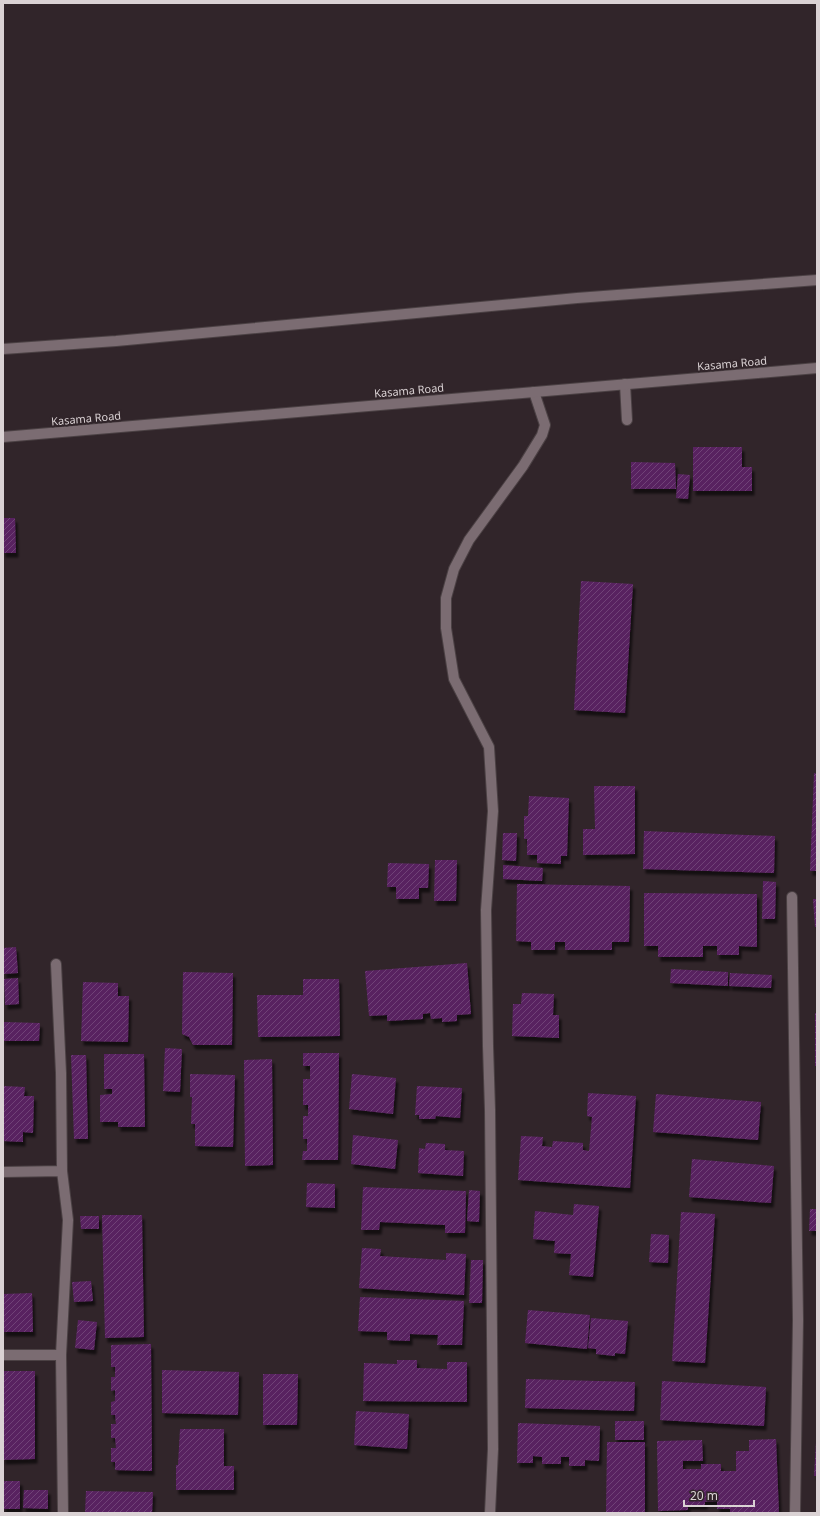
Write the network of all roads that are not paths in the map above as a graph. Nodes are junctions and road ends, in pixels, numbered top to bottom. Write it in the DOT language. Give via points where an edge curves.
graph roads {
  1 [pos="817,280"];
  2 [pos="3,349"];
  3 [pos="817,368"];
  4 [pos="626,384"];
  5 [pos="534,392"];
  6 [pos="627,420"];
  7 [pos="3,437"];
  8 [pos="792,897"];
  9 [pos="56,964"];
  10 [pos="62,1171"];
  11 [pos="3,1172"];
  12 [pos="3,1355"];
  13 [pos="61,1355"];
  14 [pos="63,1513"];
  15 [pos="490,1513"];
  16 [pos="795,1513"];
  1 -- 2 [label="street" via="577,298"];
  3 -- 4 [label="street, Kasama Road"];
  4 -- 5 [label="street, Kasama Road"];
  4 -- 6 [label="street"];
  5 -- 7 [label="street, Kasama Road"];
  5 -- 15 [label="street" via="545,425 542,435 523,466 469,540 454,569 446,598 446,628 454,679 488,747 492,811 486,910 493,1441"];
  8 -- 16 [label="street" via="798,1320"];
  9 -- 10 [label="street"];
  10 -- 11 [label="street"];
  10 -- 13 [label="street" via="68,1220"];
  12 -- 13 [label="street"];
  13 -- 14 [label="street"];
}
